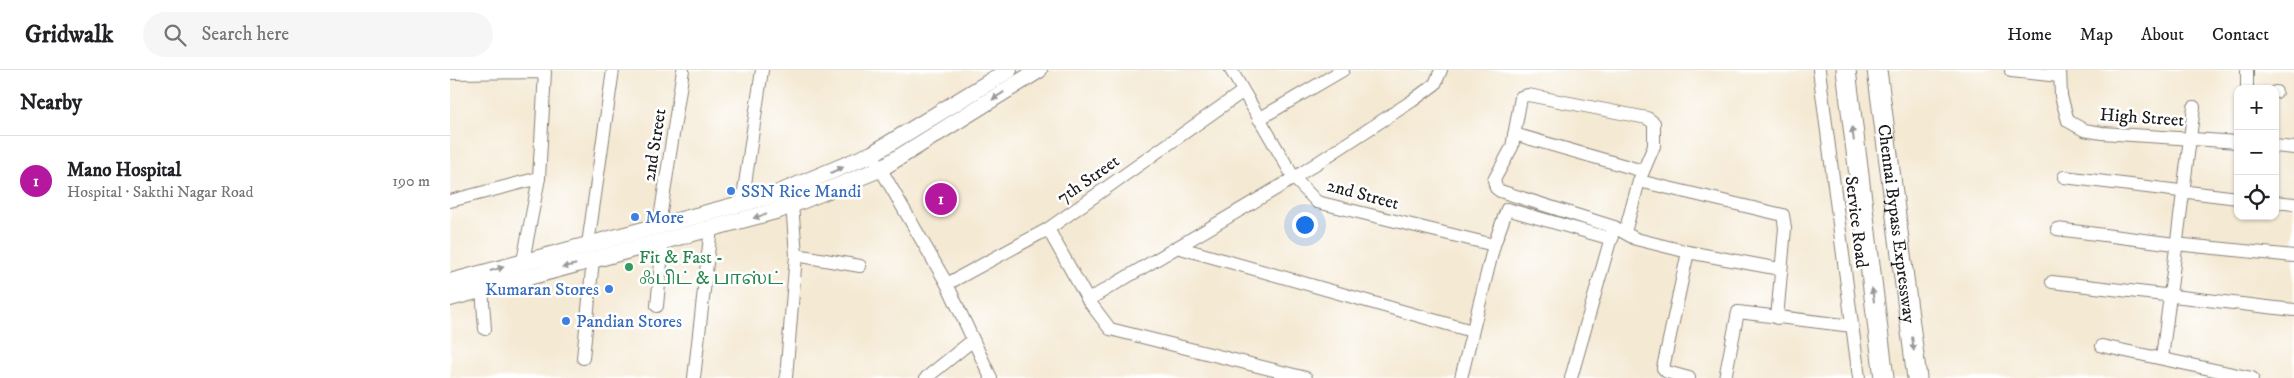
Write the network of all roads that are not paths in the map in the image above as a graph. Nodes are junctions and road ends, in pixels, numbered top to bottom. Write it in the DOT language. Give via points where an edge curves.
graph roads {
  1 [pos="614,70"];
  2 [pos="683,70"];
  3 [pos="762,70"];
  4 [pos="1009,70"];
  5 [pos="1039,70"];
  6 [pos="1232,70"];
  7 [pos="1343,70"];
  8 [pos="1441,70"];
  9 [pos="1820,70"];
  10 [pos="1846,70"];
  11 [pos="1877,70"];
  12 [pos="2247,70"];
  13 [pos="2011,72"];
  14 [pos="450,73"];
  15 [pos="2059,73"];
  16 [pos="2247,85"];
  17 [pos="1242,92"];
  18 [pos="2194,107"];
  19 [pos="1259,119"];
  20 [pos="1514,134"];
  21 [pos="2191,138"];
  22 [pos="2234,142"];
  23 [pos="2279,146"];
  24 [pos="2294,148"];
  25 [pos="876,162"];
  26 [pos="1641,176"];
  27 [pos="2064,177"];
  28 [pos="539,178"];
  29 [pos="1294,178"];
  30 [pos="2184,193"];
  31 [pos="2234,198"];
  32 [pos="450,201"];
  33 [pos="2279,202"];
  34 [pos="742,204"];
  35 [pos="792,204"];
  36 [pos="2294,204"];
  37 [pos="711,228"];
  38 [pos="1048,229"];
  39 [pos="2057,229"];
  40 [pos="661,233"];
  41 [pos="1617,233"];
  42 [pos="2175,244"];
  43 [pos="1494,245"];
  44 [pos="1177,247"];
  45 [pos="590,252"];
  46 [pos="1688,252"];
  47 [pos="796,255"];
  48 [pos="2294,256"];
  49 [pos="524,261"];
  50 [pos="860,266"];
  51 [pos="1780,269"];
  52 [pos="450,282"];
  53 [pos="2052,282"];
  54 [pos="947,284"];
  55 [pos="483,297"];
  56 [pos="2170,297"];
  57 [pos="450,298"];
  58 [pos="1088,300"];
  59 [pos="657,306"];
  60 [pos="2294,310"];
  61 [pos="1777,318"];
  62 [pos="1852,326"];
  63 [pos="485,330"];
  64 [pos="1472,330"];
  65 [pos="973,340"];
  66 [pos="2102,346"];
  67 [pos="583,358"];
  68 [pos="2162,358"];
  69 [pos="694,378"];
  70 [pos="786,378"];
  71 [pos="926,378"];
  72 [pos="991,378"];
  73 [pos="1306,378"];
  74 [pos="1460,378"];
  75 [pos="1571,378"];
  76 [pos="1689,378"];
  77 [pos="1725,378"];
  78 [pos="1859,378"];
  79 [pos="1884,378"];
  80 [pos="1917,378"];
  81 [pos="2252,378"];
  1 -- 45 [label="street"];
  2 -- 40 [label="street, 2nd Street"];
  3 -- 34 [label="street"];
  4 -- 25 [label="main road"];
  5 -- 25 [label="main road, one-way"];
  6 -- 17 [label="street, 2nd Street"];
  7 -- 19 [label="street"];
  8 -- 29 [label="street" via="1435,84 1412,101"];
  9 -- 62 [label="street, Service Road"];
  79 -- 10 [label="highway, Chennai Bypass Expressway, one-way"];
  11 -- 80 [label="highway, Chennai Bypass Expressway, one-way"];
  12 -- 16 [label="street"];
  13 -- 15 [label="street"];
  14 -- 28 [label="street" via="545,72"];
  15 -- 21 [label="street, High Street" via="2068,121 2084,130"];
  17 -- 19 [label="street, 2nd Street"];
  17 -- 38 [label="street, 7th Street"];
  18 -- 21 [label="street"];
  19 -- 29 [label="street, 2nd Street"];
  20 -- 26 [label="street"];
  20 -- 26 [label="street" via="1519,103 1528,95 1647,118 1654,123 1656,132"];
  20 -- 41 [label="street" via="1512,147 1494,180 1496,188"];
  21 -- 22 [label="street, High Street"];
  21 -- 30 [label="street"];
  23 -- 24 [label="street"];
  34 -- 25 [label="main road, one-way"];
  25 -- 35 [label="main road"];
  25 -- 54 [label="street"];
  26 -- 41 [label="street"];
  26 -- 51 [label="street" via="1783,215 1785,228"];
  27 -- 30 [label="street"];
  28 -- 32 [label="street"];
  28 -- 49 [label="street"];
  29 -- 43 [label="street, 2nd Street" via="1317,202"];
  29 -- 44 [label="street"];
  30 -- 31 [label="street"];
  30 -- 42 [label="street"];
  33 -- 36 [label="street"];
  34 -- 40 [label="main road"];
  35 -- 37 [label="main road, one-way"];
  35 -- 47 [label="street"];
  37 -- 40 [label="main road"];
  37 -- 69 [label="street"];
  38 -- 54 [label="street, 7th Street"];
  38 -- 58 [label="street"];
  39 -- 42 [label="street"];
  40 -- 45 [label="main road"];
  40 -- 59 [label="street, 2nd Street"];
  41 -- 43 [label="street" via="1507,209"];
  41 -- 46 [label="street"];
  41 -- 75 [label="street"];
  42 -- 48 [label="street"];
  42 -- 56 [label="street"];
  43 -- 64 [label="street"];
  44 -- 58 [label="street"];
  44 -- 64 [label="street"];
  45 -- 49 [label="main road"];
  45 -- 55 [label="main road, one-way"];
  45 -- 67 [label="street"];
  46 -- 51 [label="street"];
  46 -- 76 [label="street" via="1663,368"];
  47 -- 50 [label="street"];
  47 -- 70 [label="street"];
  52 -- 49 [label="main road, one-way"];
  51 -- 61 [label="street"];
  53 -- 56 [label="street"];
  54 -- 65 [label="street"];
  55 -- 57 [label="main road"];
  55 -- 63 [label="street"];
  56 -- 60 [label="street"];
  56 -- 68 [label="street"];
  58 -- 73 [label="street" via="1110,329"];
  61 -- 62 [label="street"];
  61 -- 77 [label="street" via="1738,312"];
  62 -- 78 [label="street, Service Road"];
  64 -- 74 [label="street"];
  65 -- 71 [label="street"];
  65 -- 72 [label="street"];
  66 -- 68 [label="street"];
  68 -- 81 [label="street"];
}
